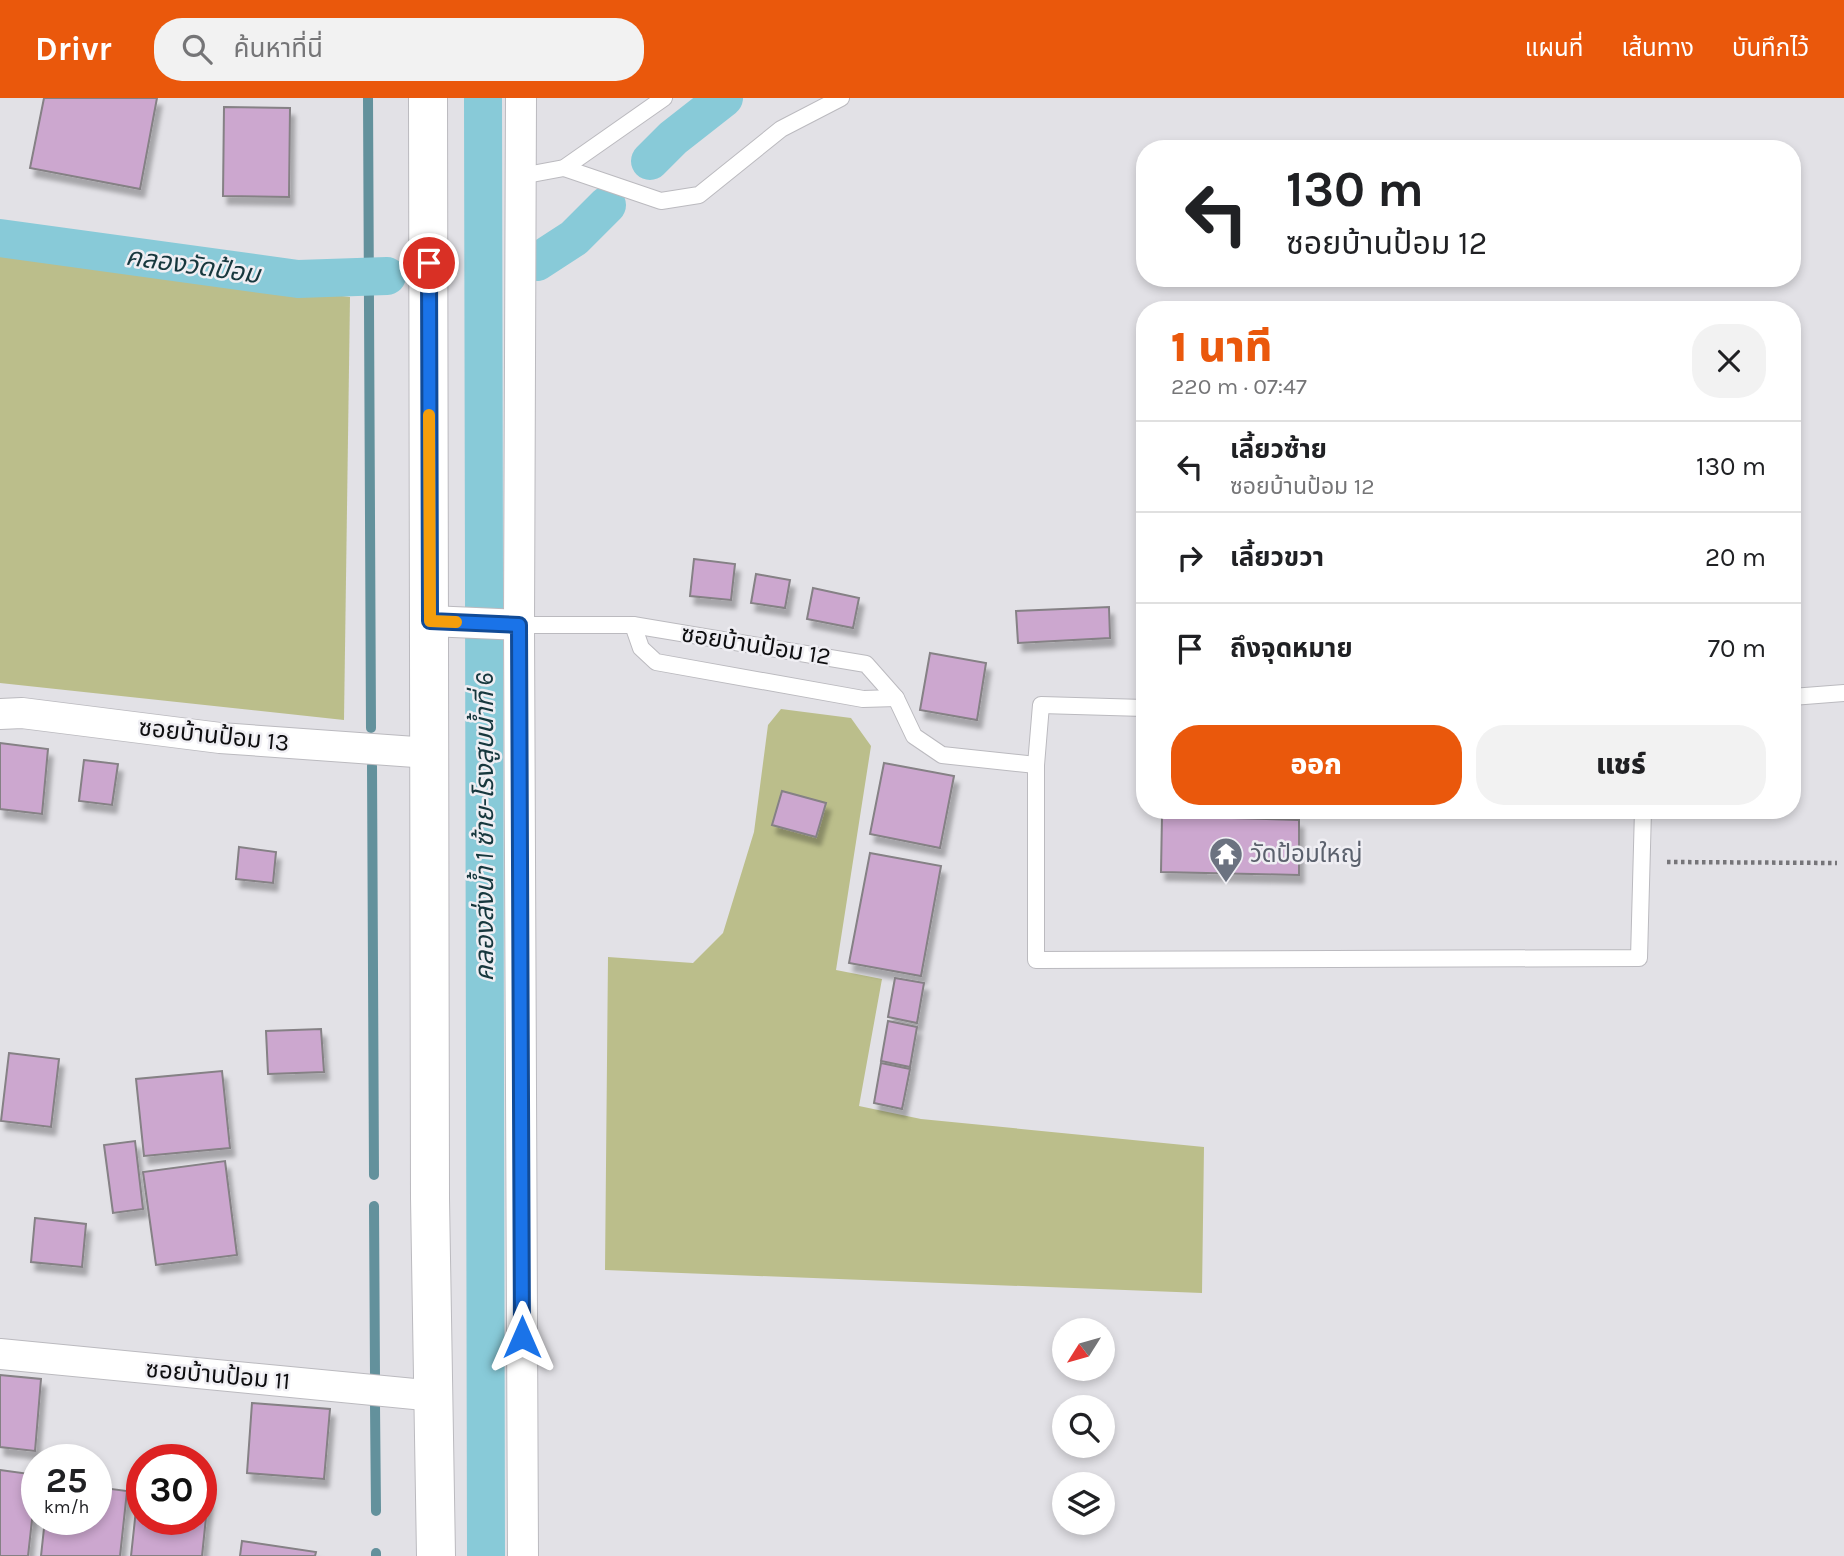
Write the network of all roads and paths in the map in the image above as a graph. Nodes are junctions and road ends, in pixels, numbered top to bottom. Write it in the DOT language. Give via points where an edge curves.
graph roads {
  1 [pos="428,98"];
  2 [pos="521,98"];
  3 [pos="664,98"];
  4 [pos="841,98"];
  5 [pos="564,169"];
  6 [pos="521,176"];
  7 [pos="443,621"];
  8 [pos="509,625"];
  9 [pos="633,625"];
  10 [pos="1844,692"];
  11 [pos="1801,695"];
  12 [pos="896,698"];
  13 [pos="1136,708"];
  14 [pos="0,713"];
  15 [pos="429,753"];
  16 [pos="1036,765"];
  17 [pos="1643,819"];
  18 [pos="1642,861"];
  19 [pos="1837,863"];
  20 [pos="0,1354"];
  21 [pos="435,1396"];
  22 [pos="436,1556"];
  23 [pos="523,1556"];
  1 -- 7 [label="main road"];
  2 -- 6 [label="street"];
  3 -- 5 [label="lane"];
  4 -- 5 [label="lane" via="781,129 699,195 661,201"];
  5 -- 6 [label="lane"];
  6 -- 8 [label="street"];
  7 -- 8 [label="street, ซอยบ้านป้อม 12"];
  7 -- 15 [label="main road"];
  8 -- 9 [label="lane, ซอยบ้านป้อม 12"];
  8 -- 23 [label="street"];
  9 -- 12 [label="lane, ซอยบ้านป้อม 12" via="866,664"];
  9 -- 12 [label="lane" via="641,648 656,662 863,699"];
  10 -- 11 [label="lane"];
  12 -- 16 [label="lane, ซอยบ้านป้อม 12" via="914,736 942,755"];
  13 -- 16 [label="lane" via="1041,705"];
  14 -- 15 [label="street, ซอยบ้านป้อม 13" via="220,738"];
  15 -- 21 [label="main road"];
  16 -- 18 [label="lane" via="1036,960 1639,958"];
  17 -- 18 [label="lane"];
  18 -- 19 [label="path"];
  20 -- 21 [label="street, ซอยบ้านป้อม 11"];
  21 -- 22 [label="main road"];
}
